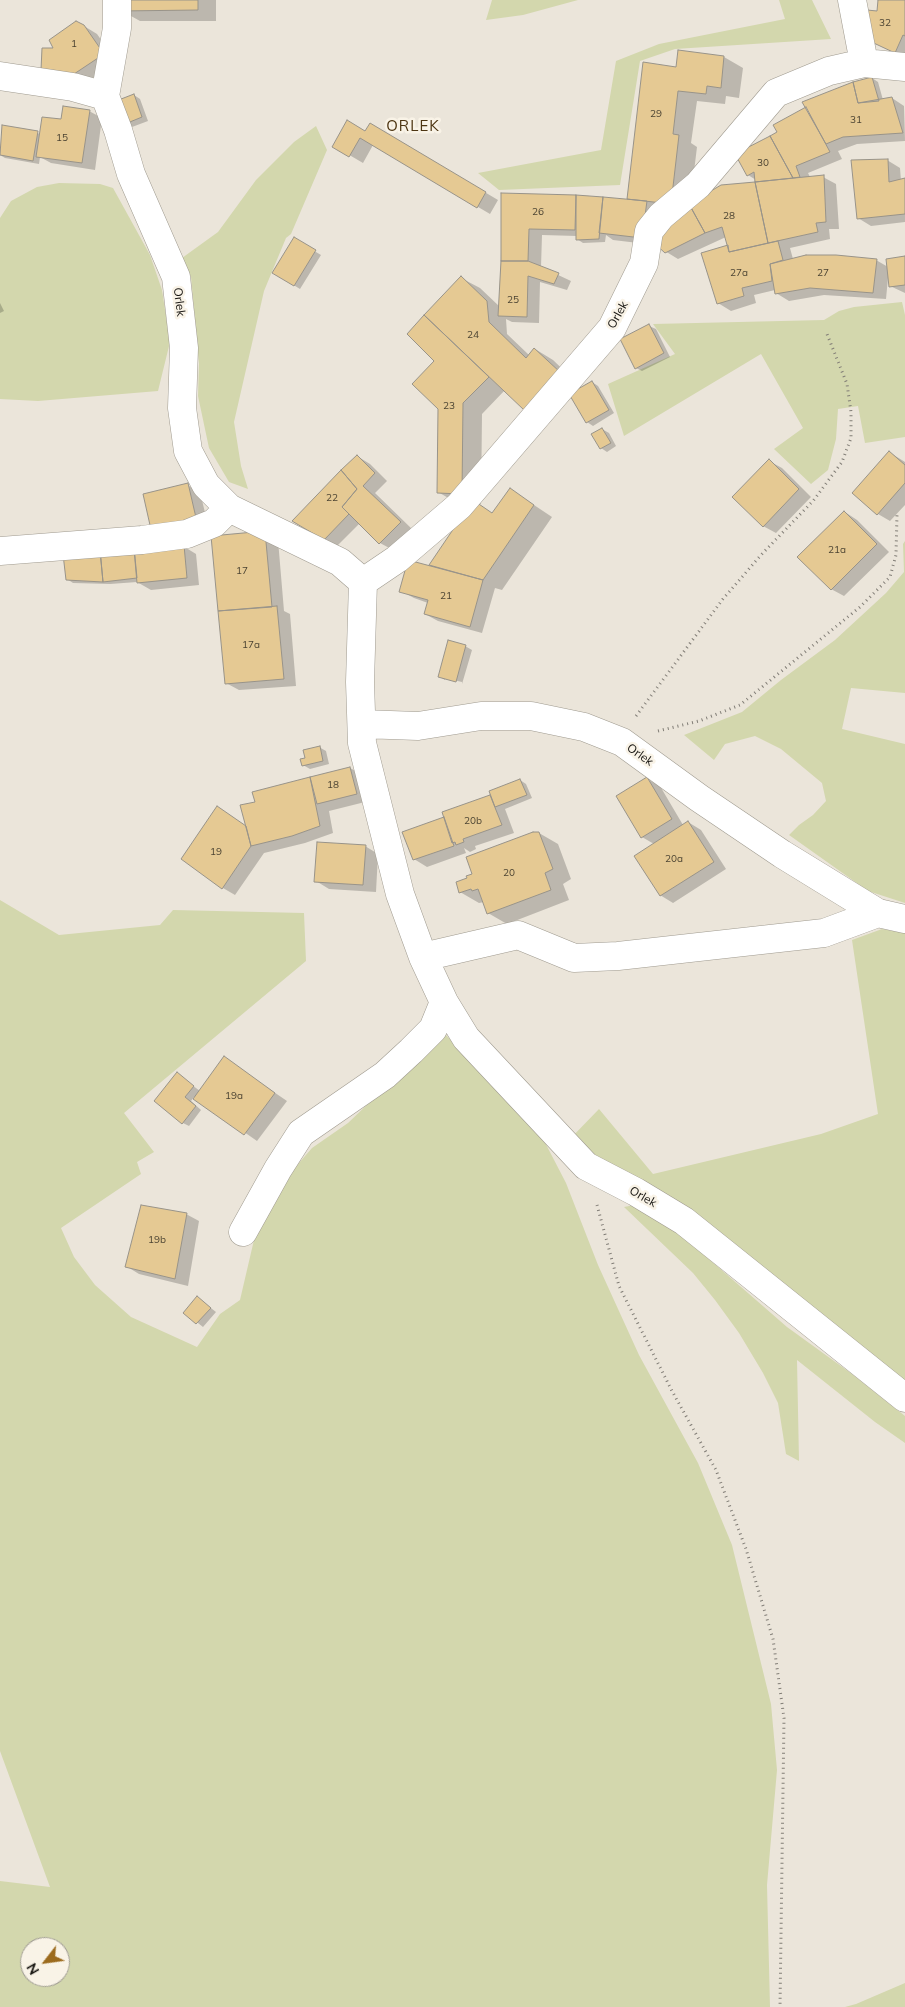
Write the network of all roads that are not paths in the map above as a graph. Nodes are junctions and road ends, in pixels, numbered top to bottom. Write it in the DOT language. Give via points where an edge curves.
graph roads {
  1 [pos="116,0"];
  2 [pos="852,0"];
  3 [pos="864,63"];
  4 [pos="905,67"];
  5 [pos="0,76"];
  6 [pos="104,96"];
  7 [pos="229,508"];
  8 [pos="0,551"];
  9 [pos="363,582"];
  10 [pos="362,724"];
  11 [pos="878,914"];
  12 [pos="905,919"];
  13 [pos="423,958"];
  14 [pos="444,1002"];
  15 [pos="243,1232"];
  16 [pos="905,1398"];
  1 -- 6 [label="street" via="117,28"];
  2 -- 3 [label="street"];
  3 -- 4 [label="street, Orlek"];
  3 -- 9 [label="street, Orlek" via="829,70 776,92 698,185 661,216 649,231 644,263 612,328 458,506 397,559"];
  5 -- 6 [label="street" via="73,87"];
  6 -- 7 [label="street, Orlek" via="131,174 176,277 184,348 182,408 188,451 206,485"];
  7 -- 8 [label="street" via="214,523 187,534"];
  7 -- 9 [label="street, Orlek" via="340,562"];
  9 -- 10 [label="street, Orlek"];
  10 -- 11 [label="street, Orlek" via="418,726 481,716 531,716 584,727 614,739 782,854"];
  10 -- 13 [label="street, Orlek" via="362,743 400,894"];
  11 -- 12 [label="street, Orlek"];
  11 -- 13 [label="street, Orlek" via="824,933 618,956 574,958 518,935"];
  13 -- 14 [label="street, Orlek"];
  14 -- 15 [label="street" via="433,1028 411,1052 301,1133"];
  14 -- 16 [label="street, Orlek" via="466,1038 586,1166 684,1221"];
}
